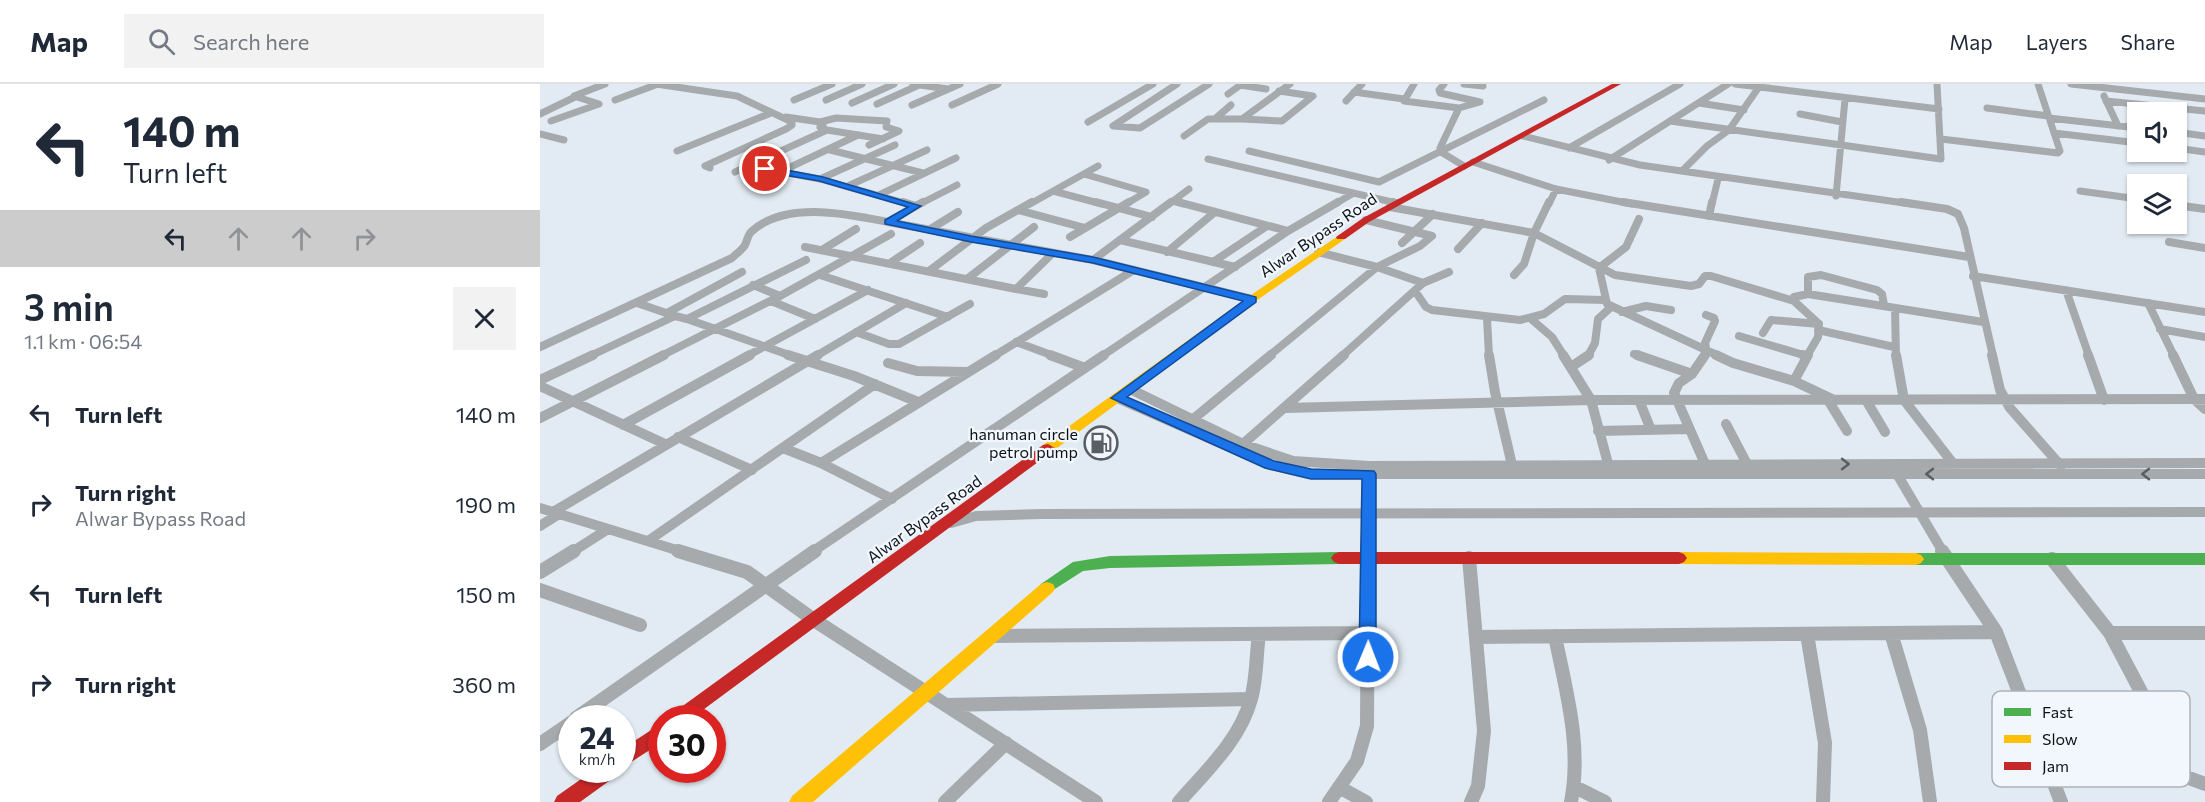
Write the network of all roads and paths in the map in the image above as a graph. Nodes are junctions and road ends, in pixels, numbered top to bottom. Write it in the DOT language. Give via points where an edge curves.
graph roads {
  1 [pos="605,84"];
  2 [pos="659,84"];
  3 [pos="832,84"];
  4 [pos="862,84"];
  5 [pos="894,84"];
  6 [pos="916,84"];
  7 [pos="960,84"];
  8 [pos="998,84"];
  9 [pos="1153,84"];
  10 [pos="1177,84"];
  11 [pos="1209,84"];
  12 [pos="1290,84"];
  13 [pos="1362,84"];
  14 [pos="1414,84"];
  15 [pos="1444,84"];
  16 [pos="1464,84"];
  17 [pos="1617,84"];
  18 [pos="1680,84"];
  19 [pos="1728,84"];
  20 [pos="1735,84"];
  21 [pos="1937,84"];
  22 [pos="2038,84"];
  23 [pos="2071,84"];
  24 [pos="1241,85"];
  25 [pos="1483,86"];
  26 [pos="1761,86"];
  27 [pos="2100,87"];
  28 [pos="948,89"];
  29 [pos="1266,89"];
  30 [pos="1322,89"];
  31 [pos="1279,91"];
  32 [pos="1140,92"];
  33 [pos="1354,92"];
  34 [pos="1228,93"];
  35 [pos="897,95"];
  36 [pos="1160,95"];
  37 [pos="1313,96"];
  38 [pos="576,97"];
  39 [pos="926,99"];
  40 [pos="1128,99"];
  41 [pos="1404,99"];
  42 [pos="1845,99"];
  43 [pos="2205,99"];
  44 [pos="615,100"];
  45 [pos="794,100"];
  46 [pos="826,100"];
  47 [pos="1544,100"];
  48 [pos="1346,101"];
  49 [pos="2106,101"];
  50 [pos="1149,102"];
  51 [pos="852,103"];
  52 [pos="1699,103"];
  53 [pos="877,104"];
  54 [pos="912,105"];
  55 [pos="952,105"];
  56 [pos="1231,105"];
  57 [pos="1459,108"];
  58 [pos="1939,108"];
  59 [pos="1987,108"];
  60 [pos="1744,110"];
  61 [pos="2205,111"];
  62 [pos="771,113"];
  63 [pos="540,114"];
  64 [pos="1800,114"];
  65 [pos="786,117"];
  66 [pos="2048,117"];
  67 [pos="1216,118"];
  68 [pos="1242,119"];
  69 [pos="1670,121"];
  70 [pos="551,122"];
  71 [pos="820,122"];
  72 [pos="1088,122"];
  73 [pos="1842,122"];
  74 [pos="2118,126"];
  75 [pos="2127,127"];
  76 [pos="827,130"];
  77 [pos="1729,130"];
  78 [pos="2054,133"];
  79 [pos="540,134"];
  80 [pos="2187,134"];
  81 [pos="858,135"];
  82 [pos="1184,136"];
  83 [pos="2205,136"];
  84 [pos="1520,137"];
  85 [pos="883,139"];
  86 [pos="1941,139"];
  87 [pos="564,140"];
  88 [pos="2127,142"];
  89 [pos="869,145"];
  90 [pos="896,145"];
  91 [pos="1839,145"];
  92 [pos="1569,148"];
  93 [pos="830,150"];
  94 [pos="927,150"];
  95 [pos="2187,150"];
  96 [pos="677,151"];
  97 [pos="1249,151"];
  98 [pos="1441,152"];
  99 [pos="2205,152"];
  100 [pos="867,158"];
  101 [pos="956,158"];
  102 [pos="1208,159"];
  103 [pos="1609,160"];
  104 [pos="1469,164"];
  105 [pos="893,165"];
  106 [pos="750,166"];
  107 [pos="1098,166"];
  108 [pos="710,168"];
  109 [pos="1682,171"];
  110 [pos="735,172"];
  111 [pos="779,172"];
  112 [pos="923,173"];
  113 [pos="1084,174"];
  114 [pos="820,179"];
  115 [pos="1718,179"];
  116 [pos="957,185"];
  117 [pos="848,186"];
  118 [pos="1189,189"];
  119 [pos="1556,189"];
  120 [pos="1053,191"];
  121 [pos="2080,191"];
  122 [pos="1352,194"];
  123 [pos="879,195"];
  124 [pos="1836,195"];
  125 [pos="2127,197"];
  126 [pos="1173,201"];
  127 [pos="1393,205"];
  128 [pos="916,206"];
  129 [pos="2187,207"];
  130 [pos="1119,208"];
  131 [pos="2205,209"];
  132 [pos="1018,210"];
  133 [pos="958,212"];
  134 [pos="1215,212"];
  135 [pos="1433,214"];
  136 [pos="1709,216"];
  137 [pos="1152,217"];
  138 [pos="1639,219"];
  139 [pos="1366,220"];
  140 [pos="888,222"];
  141 [pos="1482,223"];
  142 [pos="1267,226"];
  143 [pos="1034,227"];
  144 [pos="1085,228"];
  145 [pos="856,229"];
  146 [pos="929,230"];
  147 [pos="1416,230"];
  148 [pos="1288,231"];
  149 [pos="1534,233"];
  150 [pos="891,234"];
  151 [pos="1070,237"];
  152 [pos="971,239"];
  153 [pos="1120,240"];
  154 [pos="2169,242"];
  155 [pos="920,243"];
  156 [pos="1402,243"];
  157 [pos="1010,246"];
  158 [pos="805,247"];
  159 [pos="2205,248"];
  160 [pos="1458,249"];
  161 [pos="822,250"];
  162 [pos="1167,252"];
  163 [pos="1318,252"];
  164 [pos="1053,254"];
  165 [pos="855,256"];
  166 [pos="1970,257"];
  167 [pos="806,260"];
  168 [pos="1093,260"];
  169 [pos="1213,262"];
  170 [pos="890,263"];
  171 [pos="1234,267"];
  172 [pos="1377,267"];
  173 [pos="1599,268"];
  174 [pos="1134,270"];
  175 [pos="929,271"];
  176 [pos="742,272"];
  177 [pos="1449,272"];
  178 [pos="820,275"];
  179 [pos="1514,275"];
  180 [pos="1973,276"];
  181 [pos="967,279"];
  182 [pos="1423,283"];
  183 [pos="753,285"];
  184 [pos="1206,286"];
  185 [pos="1016,289"];
  186 [pos="868,290"];
  187 [pos="2066,290"];
  188 [pos="1414,291"];
  189 [pos="1044,294"];
  190 [pos="1808,294"];
  191 [pos="776,298"];
  192 [pos="1252,299"];
  193 [pos="1794,301"];
  194 [pos="637,303"];
  195 [pos="906,303"];
  196 [pos="2148,303"];
  197 [pos="969,304"];
  198 [pos="1608,304"];
  199 [pos="1884,305"];
  200 [pos="1894,308"];
  201 [pos="1671,310"];
  202 [pos="1622,312"];
  203 [pos="2205,312"];
  204 [pos="671,314"];
  205 [pos="1706,315"];
  206 [pos="948,317"];
  207 [pos="1487,318"];
  208 [pos="1530,318"];
  209 [pos="815,319"];
  210 [pos="687,320"];
  211 [pos="1983,322"];
  212 [pos="1819,327"];
  213 [pos="716,329"];
  214 [pos="2160,329"];
  215 [pos="856,332"];
  216 [pos="1763,333"];
  217 [pos="1739,336"];
  218 [pos="2205,337"];
  219 [pos="1016,342"];
  220 [pos="540,347"];
  221 [pos="766,347"];
  222 [pos="1894,347"];
  223 [pos="1707,352"];
  224 [pos="1634,354"];
  225 [pos="1807,356"];
  226 [pos="805,361"];
  227 [pos="888,363"];
  228 [pos="1571,367"];
  229 [pos="1085,368"];
  230 [pos="967,372"];
  231 [pos="1692,374"];
  232 [pos="540,380"];
  233 [pos="1794,381"];
  234 [pos="875,384"];
  235 [pos="540,386"];
  236 [pos="1130,389"];
  237 [pos="1118,398"];
  238 [pos="1591,399"];
  239 [pos="2199,399"];
  240 [pos="1639,400"];
  241 [pos="1676,400"];
  242 [pos="1831,400"];
  243 [pos="1866,400"];
  244 [pos="1904,400"];
  245 [pos="2104,400"];
  246 [pos="2006,401"];
  247 [pos="572,402"];
  248 [pos="918,402"];
  249 [pos="1496,402"];
  250 [pos="1286,408"];
  251 [pos="2205,409"];
  252 [pos="540,418"];
  253 [pos="1192,420"];
  254 [pos="1726,424"];
  255 [pos="623,425"];
  256 [pos="1689,429"];
  257 [pos="1651,430"];
  258 [pos="1598,431"];
  259 [pos="1847,431"];
  260 [pos="1885,432"];
  261 [pos="678,437"];
  262 [pos="665,444"];
  263 [pos="1243,444"];
  264 [pos="783,448"];
  265 [pos="822,463"];
  266 [pos="2059,463"];
  267 [pos="2205,463"];
  268 [pos="1705,464"];
  269 [pos="1747,464"];
  270 [pos="1953,464"];
  271 [pos="1512,465"];
  272 [pos="1609,469"];
  273 [pos="1894,469"];
  274 [pos="752,470"];
  275 [pos="1369,470"];
  276 [pos="1962,474"];
  277 [pos="2068,474"];
  278 [pos="2205,474"];
  279 [pos="891,499"];
  280 [pos="540,508"];
  281 [pos="2205,512"];
  282 [pos="556,513"];
  283 [pos="1368,513"];
  284 [pos="1919,514"];
  285 [pos="540,526"];
  286 [pos="942,526"];
  287 [pos="608,529"];
  288 [pos="648,541"];
  289 [pos="1369,558"];
  290 [pos="1469,558"];
  291 [pos="1947,559"];
  292 [pos="2052,559"];
  293 [pos="2205,559"];
  294 [pos="540,572"];
  295 [pos="765,584"];
  296 [pos="540,590"];
  297 [pos="814,620"];
  298 [pos="640,625"];
  299 [pos="1996,632"];
  300 [pos="1368,633"];
  301 [pos="1891,633"];
  302 [pos="2110,633"];
  303 [pos="2205,633"];
  304 [pos="1259,634"];
  305 [pos="1807,634"];
  306 [pos="992,636"];
  307 [pos="1555,636"];
  308 [pos="1476,637"];
  309 [pos="2019,691"];
  310 [pos="2141,691"];
  311 [pos="927,692"];
  312 [pos="1251,699"];
  313 [pos="594,705"];
  314 [pos="697,705"];
  315 [pos="947,705"];
  316 [pos="558,732"];
  317 [pos="1006,743"];
  318 [pos="540,744"];
  319 [pos="2190,778"];
  320 [pos="591,783"];
  321 [pos="2205,784"];
  322 [pos="1339,787"];
  323 [pos="2055,787"];
  324 [pos="1573,795"];
  325 [pos="564,802"];
  326 [pos="799,802"];
  327 [pos="945,802"];
  328 [pos="1096,802"];
  329 [pos="1179,802"];
  330 [pos="1329,802"];
  331 [pos="1366,802"];
  332 [pos="1471,802"];
  333 [pos="1605,802"];
  334 [pos="1822,802"];
  335 [pos="1930,802"];
  336 [pos="2061,802"];
  1 -- 38 [label="street"];
  2 -- 44 [label="street"];
  2 -- 62 [label="street" via="737,96"];
  3 -- 45 [label="street"];
  4 -- 46 [label="street"];
  5 -- 51 [label="street"];
  6 -- 28 [label="street"];
  6 -- 35 [label="street"];
  7 -- 28 [label="street"];
  8 -- 55 [label="street"];
  9 -- 32 [label="street"];
  10 -- 36 [label="street"];
  11 -- 50 [label="street" via="1140,128 1113,126"];
  12 -- 31 [label="street"];
  13 -- 33 [label="street"];
  14 -- 41 [label="street"];
  15 -- 57 [label="street" via="1440,93 1480,100"];
  16 -- 25 [label="street"];
  17 -- 84 [label="main road, Alwar Bypass Road"];
  18 -- 92 [label="street"];
  19 -- 52 [label="street"];
  20 -- 26 [label="street"];
  21 -- 58 [label="street"];
  22 -- 66 [label="street"];
  23 -- 27 [label="street"];
  24 -- 29 [label="street"];
  24 -- 34 [label="street"];
  26 -- 42 [label="street"];
  26 -- 60 [label="street"];
  27 -- 43 [label="street"];
  27 -- 49 [label="street"];
  28 -- 39 [label="street"];
  30 -- 37 [label="street"];
  31 -- 37 [label="street"];
  31 -- 68 [label="street"];
  32 -- 36 [label="street"];
  32 -- 40 [label="street"];
  33 -- 41 [label="street"];
  33 -- 48 [label="street"];
  35 -- 39 [label="street"];
  35 -- 53 [label="street"];
  36 -- 50 [label="street"];
  37 -- 68 [label="street" via="1282,121"];
  38 -- 63 [label="street"];
  38 -- 70 [label="street" via="599,104"];
  39 -- 54 [label="street"];
  40 -- 50 [label="street"];
  40 -- 72 [label="street"];
  41 -- 57 [label="street"];
  42 -- 58 [label="street"];
  42 -- 73 [label="street"];
  47 -- 98 [label="street"];
  49 -- 61 [label="street"];
  49 -- 74 [label="street"];
  52 -- 60 [label="street"];
  52 -- 69 [label="street"];
  56 -- 67 [label="street"];
  57 -- 98 [label="street" via="1442,141"];
  58 -- 86 [label="street"];
  59 -- 66 [label="street"];
  60 -- 77 [label="street"];
  62 -- 65 [label="street"];
  62 -- 96 [label="street"];
  64 -- 73 [label="street"];
  65 -- 71 [label="street"];
  65 -- 108 [label="street" via="792,125 705,166"];
  66 -- 74 [label="street"];
  66 -- 78 [label="street"];
  67 -- 68 [label="street"];
  67 -- 82 [label="street" via="1208,119"];
  69 -- 77 [label="street"];
  69 -- 103 [label="street"];
  71 -- 76 [label="street" via="820,127"];
  71 -- 85 [label="street" via="836,118 887,121 886,127 898,132"];
  73 -- 91 [label="street"];
  74 -- 75 [label="street"];
  76 -- 81 [label="street"];
  76 -- 106 [label="street"];
  77 -- 91 [label="street"];
  77 -- 109 [label="street"];
  78 -- 86 [label="street" via="2060,151 2050,153"];
  78 -- 88 [label="street"];
  79 -- 87 [label="street"];
  80 -- 83 [label="street"];
  81 -- 85 [label="street"];
  81 -- 93 [label="street"];
  84 -- 92 [label="street"];
  84 -- 103 [label="street"];
  84 -- 104 [label="main road, Alwar Bypass Road"];
  85 -- 89 [label="street"];
  86 -- 91 [label="street" via="1941,159"];
  90 -- 100 [label="street"];
  91 -- 124 [label="street"];
  92 -- 103 [label="street"];
  93 -- 100 [label="street"];
  93 -- 111 [label="street"];
  94 -- 105 [label="street"];
  95 -- 99 [label="street"];
  97 -- 98 [label="street" via="1379,182"];
  98 -- 104 [label="street"];
  100 -- 105 [label="street"];
  100 -- 114 [label="street"];
  101 -- 112 [label="street"];
  102 -- 122 [label="street"];
  103 -- 109 [label="street"];
  103 -- 115 [label="street"];
  104 -- 119 [label="street"];
  104 -- 127 [label="main road, Alwar Bypass Road"];
  105 -- 112 [label="street"];
  105 -- 117 [label="street"];
  106 -- 110 [label="street"];
  106 -- 111 [label="street"];
  107 -- 113 [label="street"];
  109 -- 124 [label="street"];
  111 -- 114 [label="street"];
  112 -- 123 [label="street"];
  113 -- 120 [label="street"];
  113 -- 130 [label="street" via="1146,192"];
  114 -- 117 [label="street"];
  115 -- 124 [label="street"];
  115 -- 136 [label="street"];
  116 -- 128 [label="street"];
  117 -- 123 [label="street"];
  118 -- 126 [label="street"];
  119 -- 136 [label="street"];
  119 -- 149 [label="street"];
  120 -- 130 [label="street"];
  120 -- 132 [label="street"];
  121 -- 125 [label="street"];
  122 -- 127 [label="street"];
  122 -- 148 [label="street"];
  123 -- 128 [label="street"];
  124 -- 166 [label="street" via="1955,213 1962,218"];
  126 -- 134 [label="street"];
  126 -- 137 [label="street"];
  127 -- 135 [label="street"];
  127 -- 139 [label="main road, Alwar Bypass Road"];
  128 -- 140 [label="street"];
  129 -- 131 [label="street"];
  130 -- 137 [label="street"];
  130 -- 144 [label="street"];
  132 -- 144 [label="street"];
  132 -- 152 [label="street"];
  133 -- 146 [label="street"];
  134 -- 142 [label="street"];
  134 -- 162 [label="street"];
  135 -- 141 [label="street"];
  135 -- 147 [label="street"];
  136 -- 166 [label="street"];
  137 -- 153 [label="street"];
  138 -- 173 [label="street" via="1626,247"];
  139 -- 147 [label="street"];
  139 -- 163 [label="main road, Alwar Bypass Road"];
  140 -- 146 [label="street"];
  140 -- 194 [label="street" via="822,211 782,216 750,233 744,247 732,258"];
  141 -- 149 [label="street"];
  141 -- 160 [label="street"];
  142 -- 148 [label="street"];
  142 -- 169 [label="street"];
  143 -- 157 [label="street"];
  144 -- 151 [label="street"];
  145 -- 161 [label="street"];
  146 -- 152 [label="street"];
  147 -- 156 [label="street"];
  147 -- 172 [label="street" via="1432,236 1420,248"];
  148 -- 171 [label="street"];
  149 -- 173 [label="street"];
  149 -- 179 [label="street" via="1524,264"];
  150 -- 165 [label="street"];
  152 -- 157 [label="street"];
  152 -- 175 [label="street"];
  153 -- 162 [label="street"];
  153 -- 168 [label="street"];
  154 -- 159 [label="street"];
  155 -- 170 [label="street"];
  157 -- 164 [label="street"];
  157 -- 181 [label="street"];
  158 -- 161 [label="street"];
  161 -- 165 [label="street"];
  162 -- 169 [label="street"];
  163 -- 172 [label="street"];
  163 -- 192 [label="main road, Alwar Bypass Road"];
  164 -- 168 [label="street"];
  164 -- 185 [label="street"];
  165 -- 170 [label="street"];
  165 -- 178 [label="street"];
  166 -- 180 [label="street"];
  167 -- 183 [label="street"];
  168 -- 174 [label="street"];
  169 -- 171 [label="street"];
  170 -- 175 [label="street"];
  171 -- 184 [label="street"];
  172 -- 182 [label="street"];
  172 -- 253 [label="street"];
  173 -- 193 [label="street" via="1634,279 1691,286 1711,276"];
  173 -- 198 [label="street"];
  174 -- 184 [label="street"];
  174 -- 219 [label="street"];
  175 -- 181 [label="street"];
  176 -- 204 [label="street"];
  177 -- 182 [label="street"];
  178 -- 186 [label="street"];
  178 -- 191 [label="street"];
  180 -- 187 [label="street"];
  180 -- 211 [label="street"];
  181 -- 185 [label="street"];
  182 -- 188 [label="street"];
  183 -- 191 [label="street"];
  183 -- 210 [label="street"];
  184 -- 192 [label="street"];
  184 -- 229 [label="street"];
  185 -- 189 [label="street"];
  186 -- 195 [label="street"];
  186 -- 209 [label="street"];
  187 -- 196 [label="street"];
  187 -- 245 [label="street"];
  188 -- 207 [label="street" via="1432,310"];
  188 -- 250 [label="street"];
  190 -- 193 [label="street" via="1794,297"];
  190 -- 199 [label="street"];
  190 -- 199 [label="street" via="1808,277 1815,271 1877,290"];
  191 -- 209 [label="street"];
  191 -- 213 [label="street"];
  192 -- 236 [label="main road, Alwar Bypass Road"];
  193 -- 212 [label="street"];
  194 -- 204 [label="street"];
  194 -- 220 [label="street"];
  195 -- 206 [label="street"];
  195 -- 215 [label="street"];
  196 -- 203 [label="street"];
  196 -- 214 [label="street"];
  197 -- 206 [label="street"];
  198 -- 202 [label="street"];
  198 -- 208 [label="street" via="1565,299 1544,314"];
  198 -- 228 [label="street" via="1598,319 1595,348 1587,360"];
  199 -- 200 [label="street"];
  200 -- 211 [label="street"];
  200 -- 222 [label="street"];
  201 -- 202 [label="street" via="1646,306"];
  202 -- 223 [label="street"];
  204 -- 210 [label="street"];
  204 -- 232 [label="street"];
  205 -- 223 [label="street" via="1715,321 1704,343"];
  206 -- 215 [label="street" via="899,344"];
  207 -- 208 [label="street"];
  207 -- 249 [label="street" via="1486,348"];
  208 -- 228 [label="street" via="1552,337"];
  209 -- 221 [label="street"];
  210 -- 213 [label="street"];
  211 -- 246 [label="street"];
  212 -- 216 [label="street" via="1771,320"];
  212 -- 222 [label="street"];
  212 -- 225 [label="street"];
  213 -- 221 [label="street"];
  213 -- 247 [label="street"];
  214 -- 218 [label="street"];
  214 -- 239 [label="street"];
  215 -- 226 [label="street"];
  217 -- 225 [label="street"];
  219 -- 229 [label="street"];
  219 -- 230 [label="street"];
  221 -- 226 [label="street"];
  221 -- 255 [label="street"];
  222 -- 244 [label="street"];
  223 -- 231 [label="street"];
  223 -- 233 [label="street"];
  224 -- 231 [label="street"];
  225 -- 233 [label="street"];
  226 -- 234 [label="street"];
  226 -- 261 [label="street"];
  227 -- 230 [label="street" via="918,372"];
  228 -- 238 [label="street"];
  229 -- 279 [label="street"];
  230 -- 248 [label="street"];
  231 -- 241 [label="street" via="1678,383"];
  233 -- 242 [label="street"];
  234 -- 248 [label="street"];
  234 -- 264 [label="street"];
  235 -- 247 [label="street"];
  236 -- 237 [label="main road, Alwar Bypass Road"];
  236 -- 253 [label="street"];
  237 -- 275 [label="street" via="1270,465 1311,474"];
  237 -- 286 [label="main road, Alwar Bypass Road"];
  238 -- 240 [label="street"];
  238 -- 249 [label="street"];
  238 -- 258 [label="street"];
  239 -- 245 [label="street"];
  239 -- 251 [label="street"];
  240 -- 241 [label="street"];
  240 -- 257 [label="street"];
  241 -- 242 [label="street"];
  241 -- 256 [label="street"];
  242 -- 243 [label="street"];
  242 -- 259 [label="street"];
  243 -- 244 [label="street"];
  243 -- 260 [label="street"];
  244 -- 246 [label="street"];
  244 -- 270 [label="street"];
  245 -- 246 [label="street"];
  246 -- 266 [label="street"];
  247 -- 252 [label="street"];
  247 -- 255 [label="street"];
  248 -- 265 [label="street"];
  249 -- 250 [label="street"];
  249 -- 271 [label="street"];
  250 -- 263 [label="street"];
  253 -- 263 [label="street"];
  254 -- 269 [label="street"];
  255 -- 262 [label="street"];
  256 -- 257 [label="street"];
  256 -- 268 [label="street"];
  257 -- 258 [label="street"];
  258 -- 272 [label="street"];
  261 -- 262 [label="street"];
  261 -- 274 [label="street"];
  262 -- 282 [label="street"];
  263 -- 275 [label="street" via="1293,461"];
  264 -- 265 [label="street"];
  264 -- 274 [label="street"];
  265 -- 279 [label="street"];
  266 -- 267 [label="street"];
  266 -- 270 [label="street"];
  266 -- 277 [label="street"];
  268 -- 269 [label="street"];
  268 -- 272 [label="street"];
  269 -- 273 [label="street, one-way"];
  270 -- 273 [label="street"];
  270 -- 276 [label="street"];
  271 -- 272 [label="street"];
  271 -- 275 [label="street"];
  272 -- 273 [label="street"];
  272 -- 275 [label="street"];
  276 -- 273 [label="street, one-way"];
  273 -- 284 [label="street"];
  274 -- 288 [label="street"];
  275 -- 283 [label="street"];
  276 -- 277 [label="street"];
  278 -- 277 [label="street, one-way"];
  279 -- 295 [label="street"];
  280 -- 282 [label="street"];
  281 -- 284 [label="street"];
  282 -- 285 [label="street"];
  282 -- 287 [label="street"];
  283 -- 284 [label="street"];
  283 -- 286 [label="street" via="1030,514 976,516"];
  283 -- 289 [label="street"];
  284 -- 291 [label="street"];
  286 -- 297 [label="main road, Alwar Bypass Road"];
  287 -- 288 [label="street"];
  287 -- 294 [label="street"];
  288 -- 295 [label="street" via="747,572"];
  289 -- 290 [label="main road"];
  289 -- 300 [label="street"];
  289 -- 306 [label="main road" via="1110,562 1079,566 1059,578"];
  290 -- 291 [label="main road"];
  290 -- 308 [label="street"];
  291 -- 292 [label="main road"];
  291 -- 299 [label="street"];
  292 -- 293 [label="main road"];
  292 -- 302 [label="street"];
  295 -- 297 [label="street"];
  295 -- 313 [label="street"];
  296 -- 298 [label="street"];
  297 -- 311 [label="street"];
  297 -- 314 [label="main road, Alwar Bypass Road"];
  299 -- 301 [label="street"];
  299 -- 309 [label="street"];
  300 -- 304 [label="street"];
  300 -- 322 [label="street" via="1367,726 1357,761"];
  301 -- 305 [label="street"];
  301 -- 335 [label="street" via="1920,730"];
  302 -- 303 [label="street"];
  302 -- 310 [label="street"];
  304 -- 306 [label="street"];
  304 -- 312 [label="street"];
  305 -- 307 [label="street"];
  305 -- 334 [label="street" via="1825,743"];
  306 -- 311 [label="main road"];
  307 -- 308 [label="street"];
  307 -- 324 [label="street" via="1574,736"];
  308 -- 332 [label="street" via="1484,731 1478,786"];
  311 -- 315 [label="street"];
  311 -- 326 [label="main road"];
  312 -- 315 [label="street"];
  312 -- 329 [label="street" via="1231,739"];
  315 -- 317 [label="street"];
  316 -- 318 [label="street"];
  317 -- 327 [label="street"];
  317 -- 328 [label="street"];
  319 -- 321 [label="street"];
  320 -- 325 [label="main road"];
  322 -- 330 [label="street"];
  322 -- 331 [label="street"];
  323 -- 336 [label="street"];
  324 -- 333 [label="street"];
}
